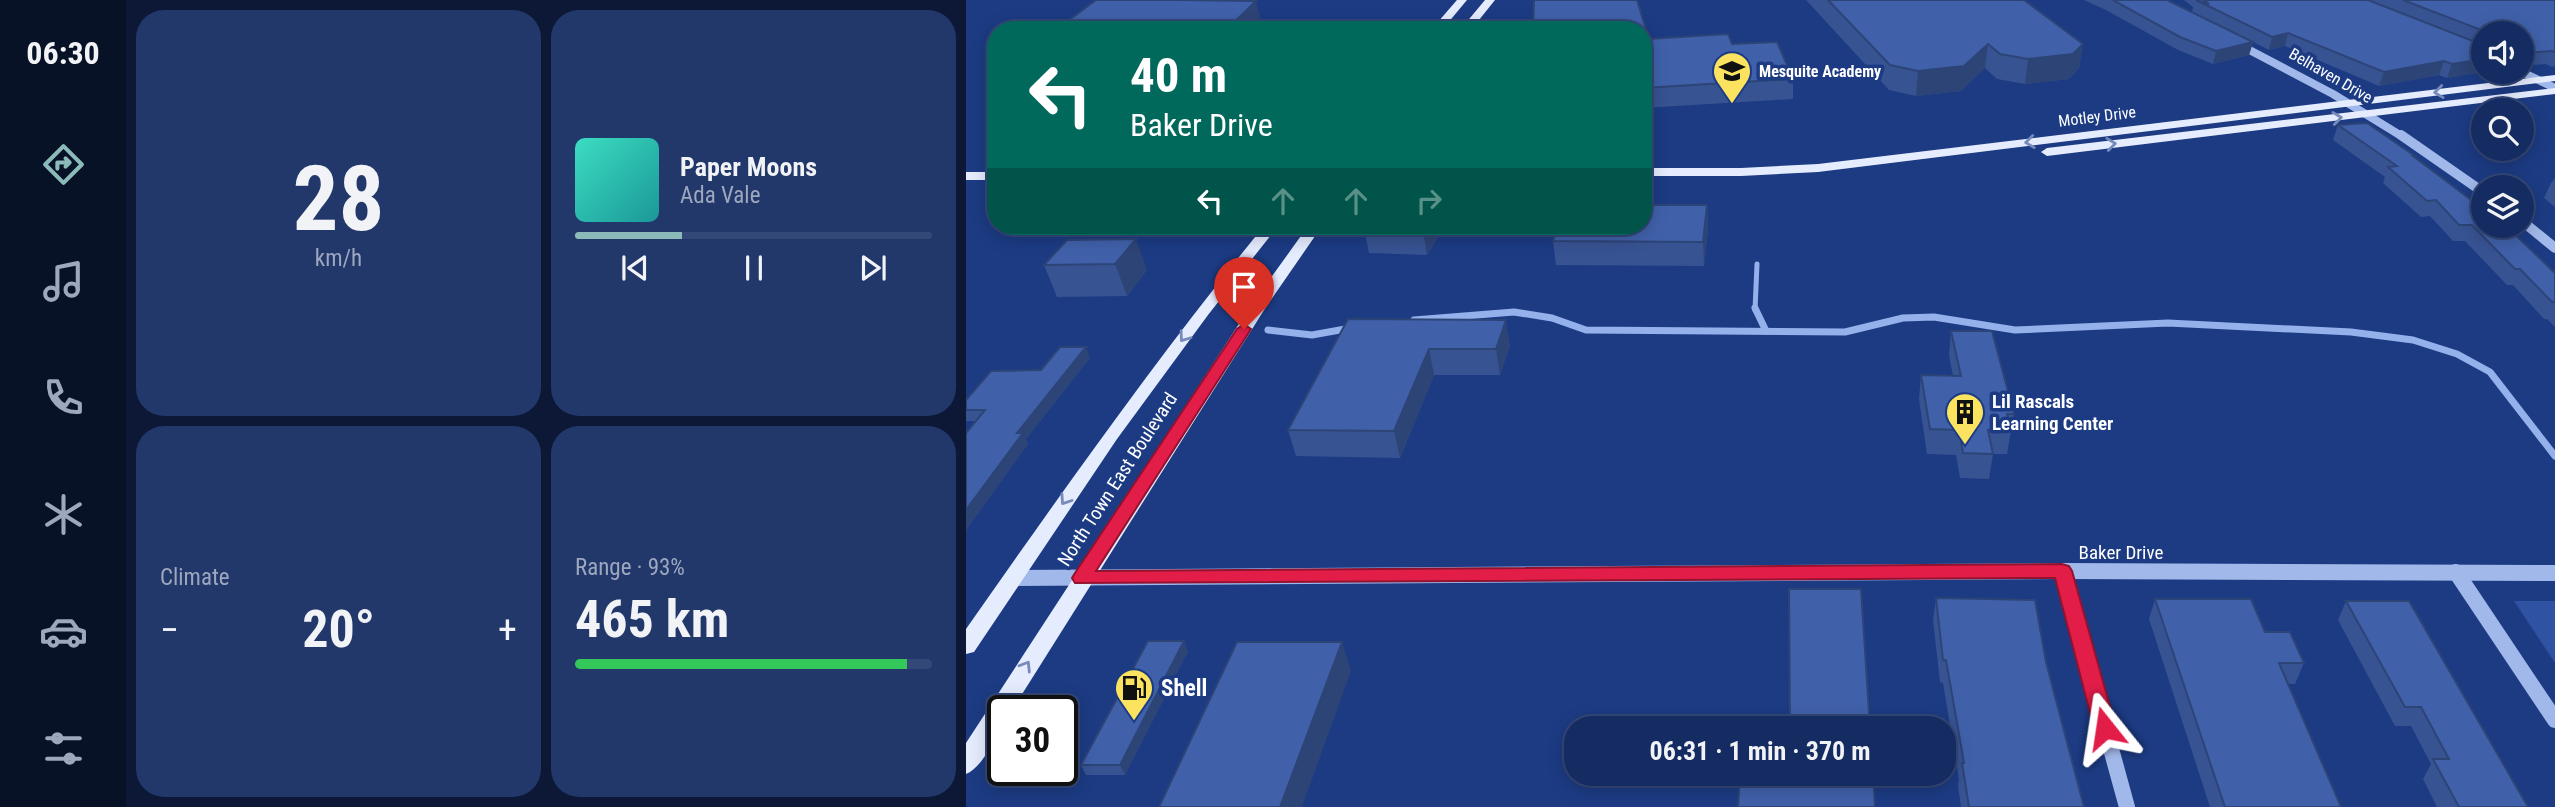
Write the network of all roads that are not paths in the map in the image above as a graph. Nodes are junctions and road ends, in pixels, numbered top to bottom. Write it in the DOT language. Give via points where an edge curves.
graph roads {
  1 [pos="1462,0"];
  2 [pos="1490,0"];
  3 [pos="1444,21"];
  4 [pos="1472,21"];
  5 [pos="2226,38"];
  6 [pos="2534,77"];
  7 [pos="2555,78"];
  8 [pos="2540,80"];
  9 [pos="2555,89"];
  10 [pos="2352,103"];
  11 [pos="2369,114"];
  12 [pos="2219,119"];
  13 [pos="2236,130"];
  14 [pos="1652,173"];
  15 [pos="966,176"];
  16 [pos="987,176"];
  17 [pos="1740,178"];
  18 [pos="1652,183"];
  19 [pos="2471,184"];
  20 [pos="2534,231"];
  21 [pos="1264,235"];
  22 [pos="1309,235"];
  23 [pos="2555,248"];
  24 [pos="2062,571"];
  25 [pos="2456,572"];
  26 [pos="2555,573"];
  27 [pos="1014,578"];
  28 [pos="1082,578"];
  29 [pos="966,646"];
  30 [pos="2555,720"];
  31 [pos="966,764"];
  32 [pos="2127,807"];
  1 -- 3 [label="main road"];
  2 -- 4 [label="main road"];
  5 -- 10 [label="street, Belhaven Drive"];
  6 -- 8 [label="street"];
  7 -- 8 [label="main road, Motley Drive"];
  8 -- 9 [label="street"];
  8 -- 10 [label="main road, Motley Drive, one-way"];
  9 -- 11 [label="main road, Motley Drive"];
  10 -- 11 [label="street, Belhaven Drive"];
  10 -- 12 [label="main road, Motley Drive"];
  13 -- 11 [label="main road, Motley Drive, one-way"];
  11 -- 19 [label="street, Belhaven Drive"];
  12 -- 13 [label="main road"];
  12 -- 17 [label="main road, Motley Drive, one-way"];
  17 -- 13 [label="main road, Motley Drive, one-way" via="1800,180"];
  14 -- 17 [label="main road, Motley Drive"];
  15 -- 16 [label="main road"];
  17 -- 18 [label="main road, Motley Drive"];
  20 -- 23 [label="street"];
  21 -- 27 [label="main road, North Town East Boulevard, one-way" via="1111,435"];
  22 -- 28 [label="main road, North Town East Boulevard"];
  24 -- 25 [label="street, Baker Drive"];
  24 -- 28 [label="street, Baker Drive"];
  24 -- 32 [label="street"];
  25 -- 26 [label="street, Baker Drive"];
  25 -- 30 [label="street"];
  27 -- 28 [label="street, Baker Drive"];
  27 -- 29 [label="main road, North Town East Boulevard"];
  31 -- 28 [label="main road, North Town East Boulevard, one-way"];
}
